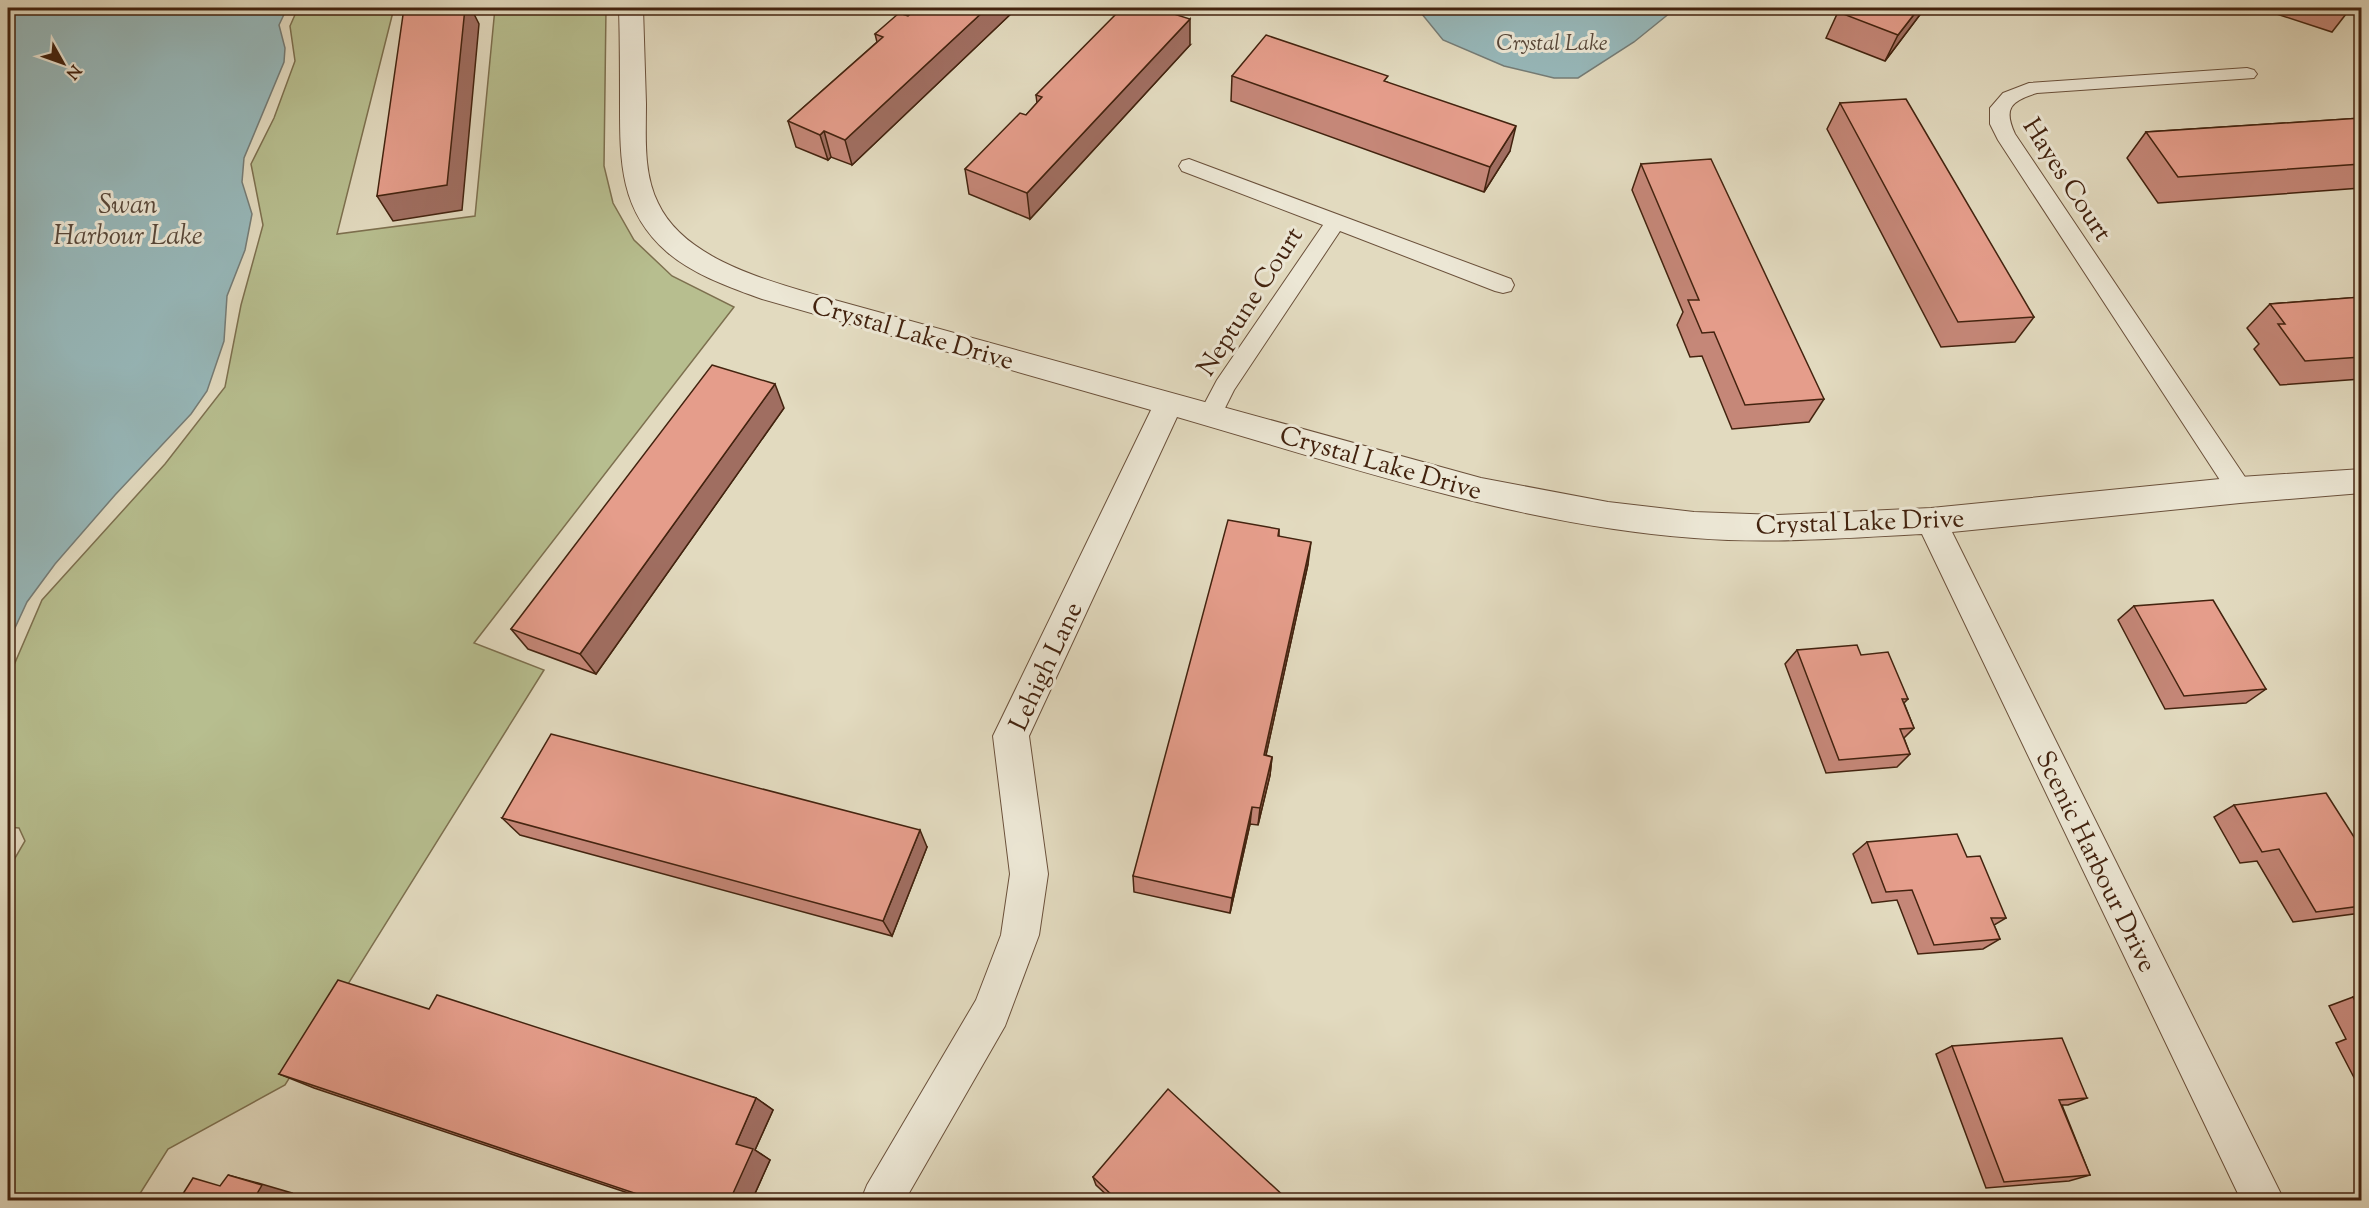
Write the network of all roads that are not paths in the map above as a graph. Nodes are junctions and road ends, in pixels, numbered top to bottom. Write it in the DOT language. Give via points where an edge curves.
graph roads {
  1 [pos="631,8"];
  2 [pos="2247,74"];
  3 [pos="1189,166"];
  4 [pos="1336,221"];
  5 [pos="1503,285"];
  6 [pos="1169,403"];
  7 [pos="1211,414"];
  8 [pos="2361,481"];
  9 [pos="2240,490"];
  10 [pos="1931,521"];
  11 [pos="882,1200"];
  12 [pos="2263,1200"];
  1 -- 6 [label="street, Crystal Lake Drive" via="637,179 645,206 656,223 688,253 725,274 771,291"];
  2 -- 9 [label="lane, Hayes Court" via="2036,87 2010,96 1998,111 2005,135"];
  3 -- 4 [label="lane, Neptune Court"];
  4 -- 5 [label="lane, Neptune Court"];
  4 -- 7 [label="lane, Neptune Court" via="1225,386"];
  6 -- 7 [label="street, Crystal Lake Drive"];
  6 -- 11 [label="street, Lehigh Lane" via="1011,736 1029,874 1020,935 991,1012"];
  7 -- 10 [label="street, Crystal Lake Drive" via="1481,491 1608,515 1694,525 1778,528"];
  8 -- 9 [label="street, Crystal Lake Drive"];
  9 -- 10 [label="street, Crystal Lake Drive"];
  10 -- 12 [label="street, Scenic Harbour Drive"];
}
